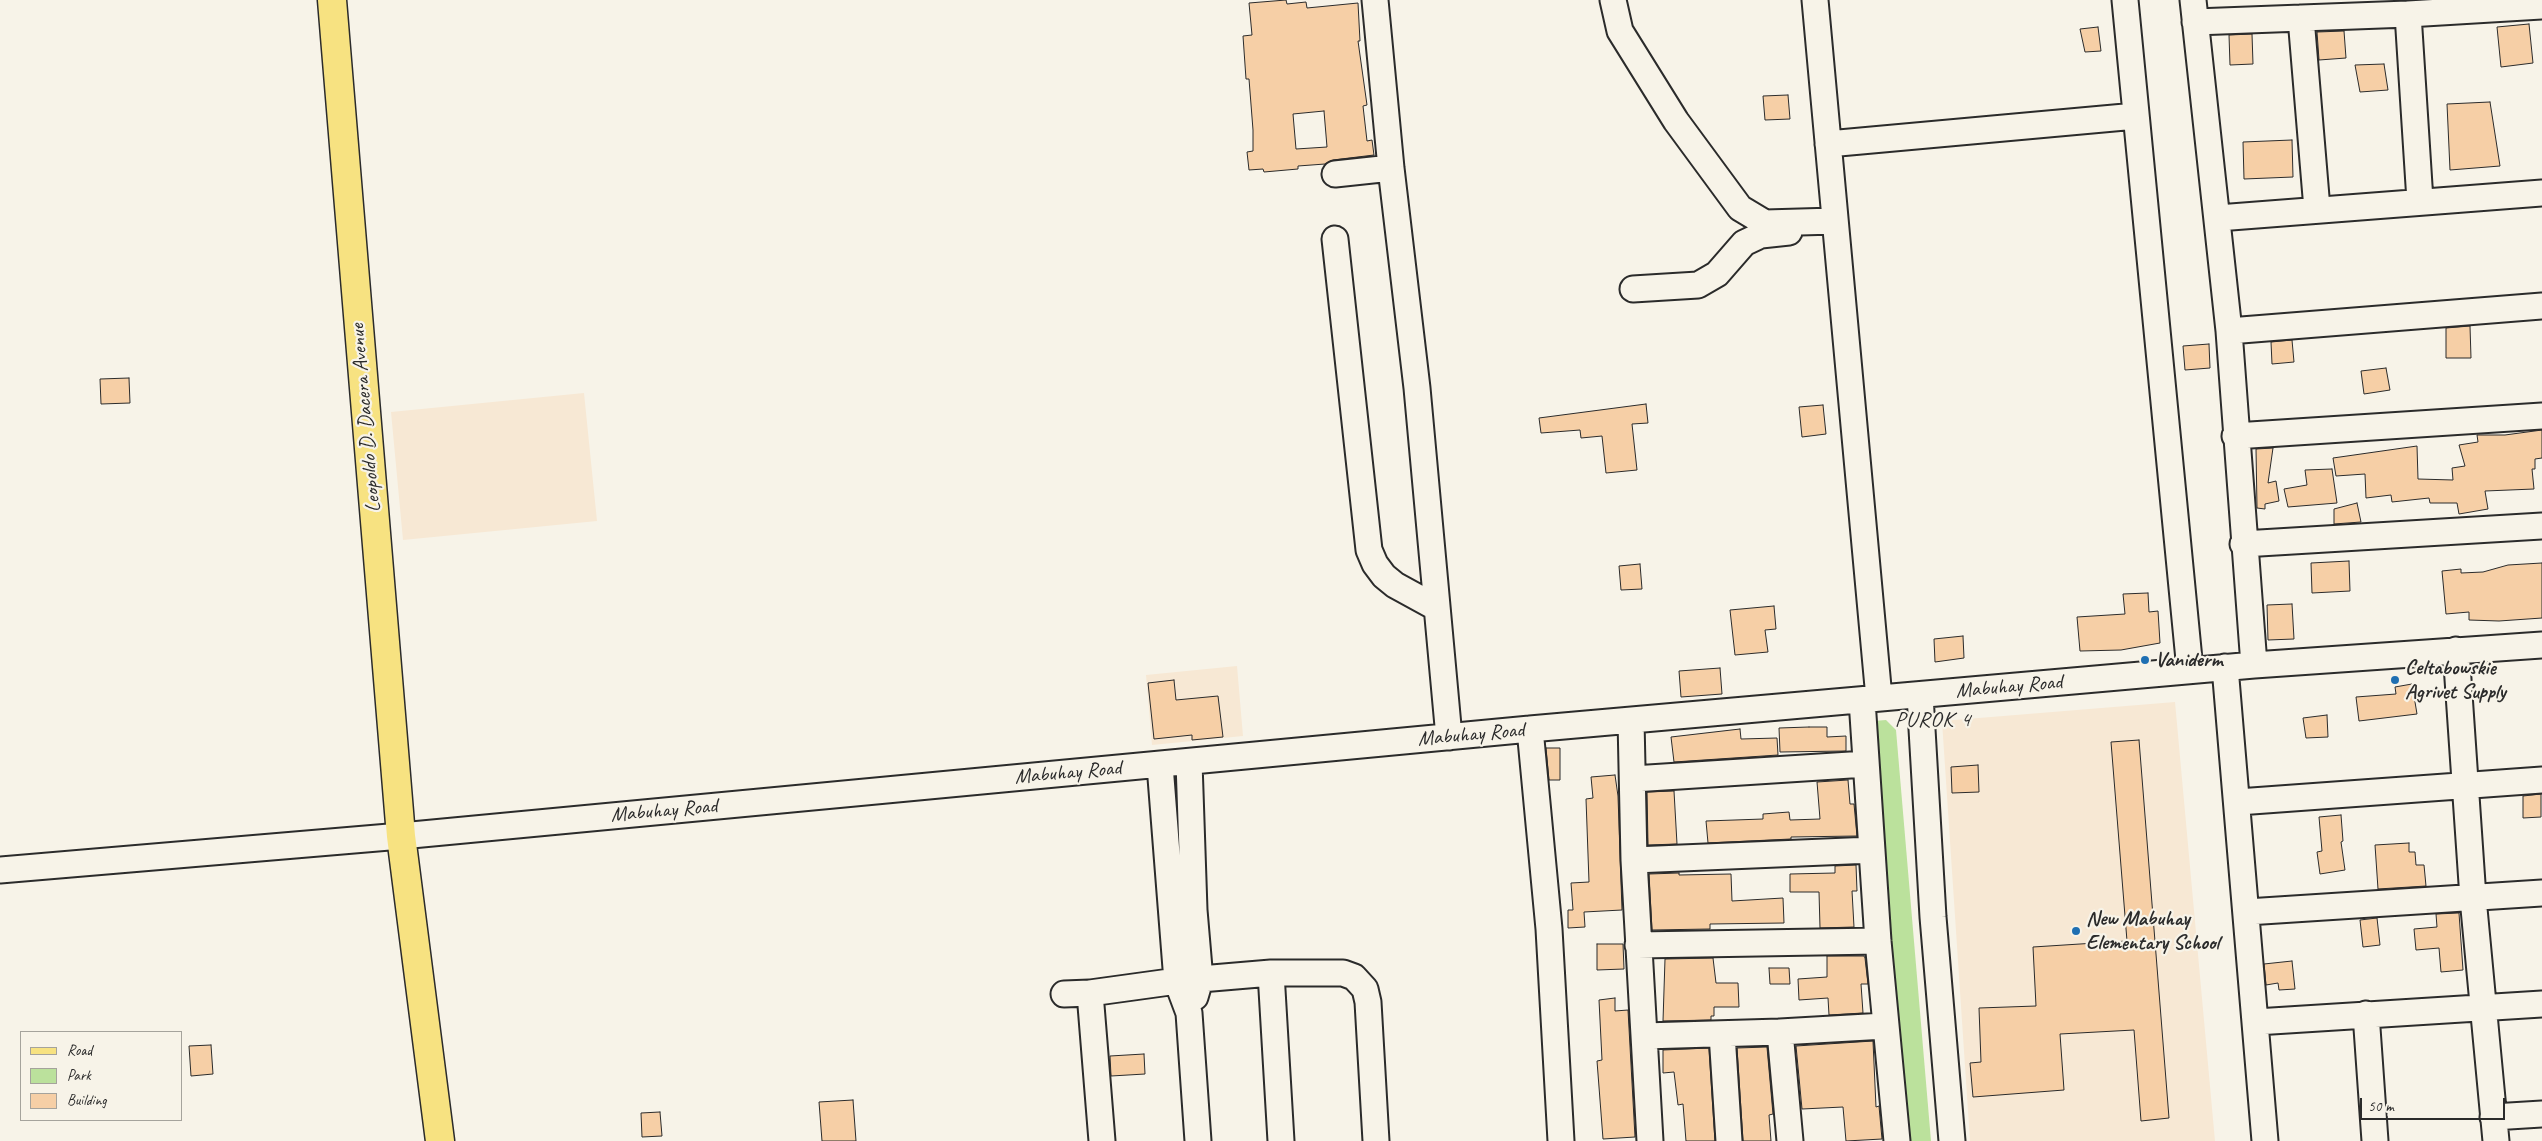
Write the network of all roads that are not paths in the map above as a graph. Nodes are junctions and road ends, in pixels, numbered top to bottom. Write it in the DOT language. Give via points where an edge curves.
graph roads {
  1 [pos="332,0"];
  2 [pos="1375,0"];
  3 [pos="1613,0"];
  4 [pos="1815,0"];
  5 [pos="2125,0"];
  6 [pos="2541,0"];
  7 [pos="2542,8"];
  8 [pos="2194,11"];
  9 [pos="2408,14"];
  10 [pos="2301,18"];
  11 [pos="2136,116"];
  12 [pos="1828,144"];
  13 [pos="1391,168"];
  14 [pos="1334,174"];
  15 [pos="2542,193"];
  16 [pos="2420,201"];
  17 [pos="2317,209"];
  18 [pos="2218,218"];
  19 [pos="1836,225"];
  20 [pos="1335,239"];
  21 [pos="1633,289"];
  22 [pos="2542,306"];
  23 [pos="2229,331"];
  24 [pos="2542,416"];
  25 [pos="2236,436"];
  26 [pos="2542,526"];
  27 [pos="2243,544"];
  28 [pos="1437,608"];
  29 [pos="2542,645"];
  30 [pos="2456,650"];
  31 [pos="2254,665"];
  32 [pos="2225,667"];
  33 [pos="2190,670"];
  34 [pos="1920,695"];
  35 [pos="1870,699"];
  36 [pos="1631,720"];
  37 [pos="1530,729"];
  38 [pos="1449,737"];
  39 [pos="1189,762"];
  40 [pos="1160,764"];
  41 [pos="1866,764"];
  42 [pos="1633,779"];
  43 [pos="2542,780"];
  44 [pos="2465,785"];
  45 [pos="2238,802"];
  46 [pos="400,836"];
  47 [pos="1872,850"];
  48 [pos="1634,860"];
  49 [pos="0,870"];
  50 [pos="2542,893"];
  51 [pos="2473,898"];
  52 [pos="1183,911"];
  53 [pos="2246,912"];
  54 [pos="1878,941"];
  55 [pos="1638,945"];
  56 [pos="1271,973"];
  57 [pos="1189,981"];
  58 [pos="1090,993"];
  59 [pos="1064,994"];
  60 [pos="2542,1004"];
  61 [pos="2483,1009"];
  62 [pos="2366,1014"];
  63 [pos="2256,1022"];
  64 [pos="1885,1026"];
  65 [pos="1780,1032"];
  66 [pos="1722,1034"];
  67 [pos="1644,1036"];
  68 [pos="2542,1114"];
  69 [pos="2495,1129"];
  70 [pos="1944,1140"];
  71 [pos="440,1141"];
  72 [pos="1102,1141"];
  73 [pos="1198,1141"];
  74 [pos="1281,1141"];
  75 [pos="1376,1141"];
  76 [pos="1562,1141"];
  77 [pos="1650,1141"];
  78 [pos="1729,1141"];
  79 [pos="1790,1141"];
  80 [pos="1897,1141"];
  81 [pos="2265,1141"];
  82 [pos="2375,1141"];
  1 -- 46 [label="main road, Leopoldo D. Dacera Avenue"];
  2 -- 13 [label="street"];
  3 -- 19 [label="street" via="1620,31 1676,121 1740,208 1765,223"];
  4 -- 12 [label="street"];
  5 -- 11 [label="street"];
  6 -- 7 [label="street"];
  7 -- 9 [label="street"];
  8 -- 10 [label="street"];
  8 -- 18 [label="street"];
  9 -- 10 [label="street"];
  9 -- 16 [label="street"];
  10 -- 17 [label="street"];
  11 -- 12 [label="street"];
  11 -- 33 [label="street"];
  12 -- 19 [label="street"];
  13 -- 14 [label="street"];
  13 -- 28 [label="street" via="1417,388"];
  15 -- 16 [label="street"];
  16 -- 17 [label="street"];
  17 -- 18 [label="street"];
  18 -- 23 [label="street"];
  19 -- 21 [label="street" via="1761,235 1744,243 1717,274 1698,286"];
  19 -- 35 [label="street"];
  20 -- 28 [label="street" via="1370,550 1384,576"];
  22 -- 23 [label="street"];
  23 -- 25 [label="street"];
  24 -- 25 [label="street"];
  25 -- 27 [label="street"];
  26 -- 27 [label="street"];
  27 -- 31 [label="street"];
  28 -- 38 [label="street"];
  29 -- 30 [label="street, Mabuhay Road"];
  30 -- 31 [label="street, Mabuhay Road"];
  30 -- 44 [label="street"];
  31 -- 32 [label="street, Mabuhay Road"];
  32 -- 33 [label="street, Mabuhay Road"];
  32 -- 45 [label="street"];
  33 -- 34 [label="street, Mabuhay Road"];
  34 -- 35 [label="street, Mabuhay Road"];
  34 -- 70 [label="street"];
  35 -- 36 [label="street, Mabuhay Road"];
  35 -- 41 [label="street"];
  36 -- 37 [label="street, Mabuhay Road"];
  36 -- 42 [label="street"];
  37 -- 38 [label="street, Mabuhay Road"];
  37 -- 76 [label="street" via="1549,929"];
  38 -- 39 [label="street, Mabuhay Road"];
  39 -- 40 [label="street, Mabuhay Road"];
  39 -- 52 [label="street"];
  40 -- 46 [label="street, Mabuhay Road"];
  40 -- 52 [label="street"];
  41 -- 42 [label="street"];
  41 -- 47 [label="street"];
  42 -- 48 [label="street"];
  43 -- 44 [label="street"];
  44 -- 45 [label="street"];
  44 -- 51 [label="street"];
  45 -- 53 [label="street"];
  46 -- 49 [label="street, Mabuhay Road"];
  46 -- 71 [label="main road, Leopoldo D. Dacera Avenue"];
  47 -- 48 [label="street"];
  47 -- 54 [label="street"];
  48 -- 55 [label="street"];
  50 -- 51 [label="street"];
  51 -- 53 [label="street"];
  51 -- 61 [label="street"];
  52 -- 57 [label="street"];
  53 -- 63 [label="street"];
  54 -- 55 [label="street"];
  54 -- 64 [label="street"];
  55 -- 67 [label="street"];
  56 -- 57 [label="street"];
  56 -- 74 [label="street"];
  56 -- 75 [label="street" via="1343,973 1361,983 1368,1002"];
  57 -- 58 [label="street"];
  57 -- 73 [label="street"];
  58 -- 59 [label="street"];
  58 -- 72 [label="street"];
  60 -- 61 [label="street"];
  61 -- 62 [label="street"];
  61 -- 69 [label="street"];
  62 -- 63 [label="street"];
  62 -- 82 [label="street"];
  63 -- 81 [label="street"];
  64 -- 65 [label="street"];
  64 -- 80 [label="street"];
  65 -- 66 [label="street"];
  65 -- 79 [label="street"];
  66 -- 67 [label="street"];
  66 -- 78 [label="street"];
  67 -- 77 [label="street"];
  68 -- 69 [label="street"];
}
